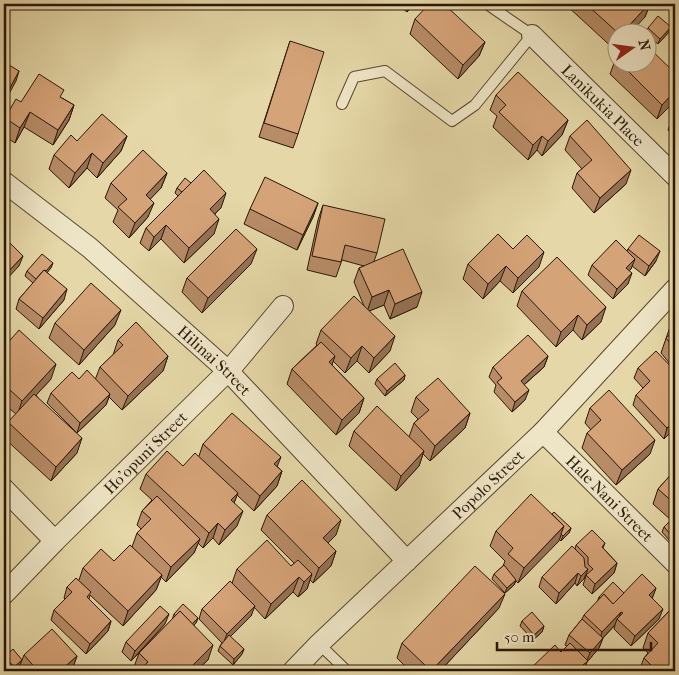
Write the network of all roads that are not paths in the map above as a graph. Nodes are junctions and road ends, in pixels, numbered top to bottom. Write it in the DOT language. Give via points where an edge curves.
graph roads {
  1 [pos="487,4"];
  2 [pos="532,35"];
  3 [pos="342,104"];
  4 [pos="675,176"];
  5 [pos="4,182"];
  6 [pos="675,289"];
  7 [pos="284,306"];
  8 [pos="228,371"];
  9 [pos="543,432"];
  10 [pos="4,489"];
  11 [pos="55,540"];
  12 [pos="407,561"];
  13 [pos="675,563"];
  14 [pos="4,594"];
  15 [pos="319,644"];
  16 [pos="293,671"];
  17 [pos="347,671"];
  1 -- 2 [label="lane"];
  2 -- 3 [label="lane" via="475,105 452,121 385,70 354,77"];
  2 -- 4 [label="street, Lanikukia Place"];
  5 -- 8 [label="street, Hilinai Street" via="90,248"];
  6 -- 9 [label="street, Popolo Street"];
  7 -- 8 [label="street, Ho'opuni Street"];
  8 -- 11 [label="street, Ho'opuni Street"];
  8 -- 12 [label="street, Hilinai Street"];
  9 -- 12 [label="street, Popolo Street"];
  9 -- 13 [label="street, Hale Nani Street"];
  10 -- 11 [label="street"];
  11 -- 14 [label="street, Ho'opuni Street"];
  12 -- 15 [label="street, Popolo Street"];
  15 -- 16 [label="street, Popolo Street"];
  15 -- 17 [label="lane"];
}
